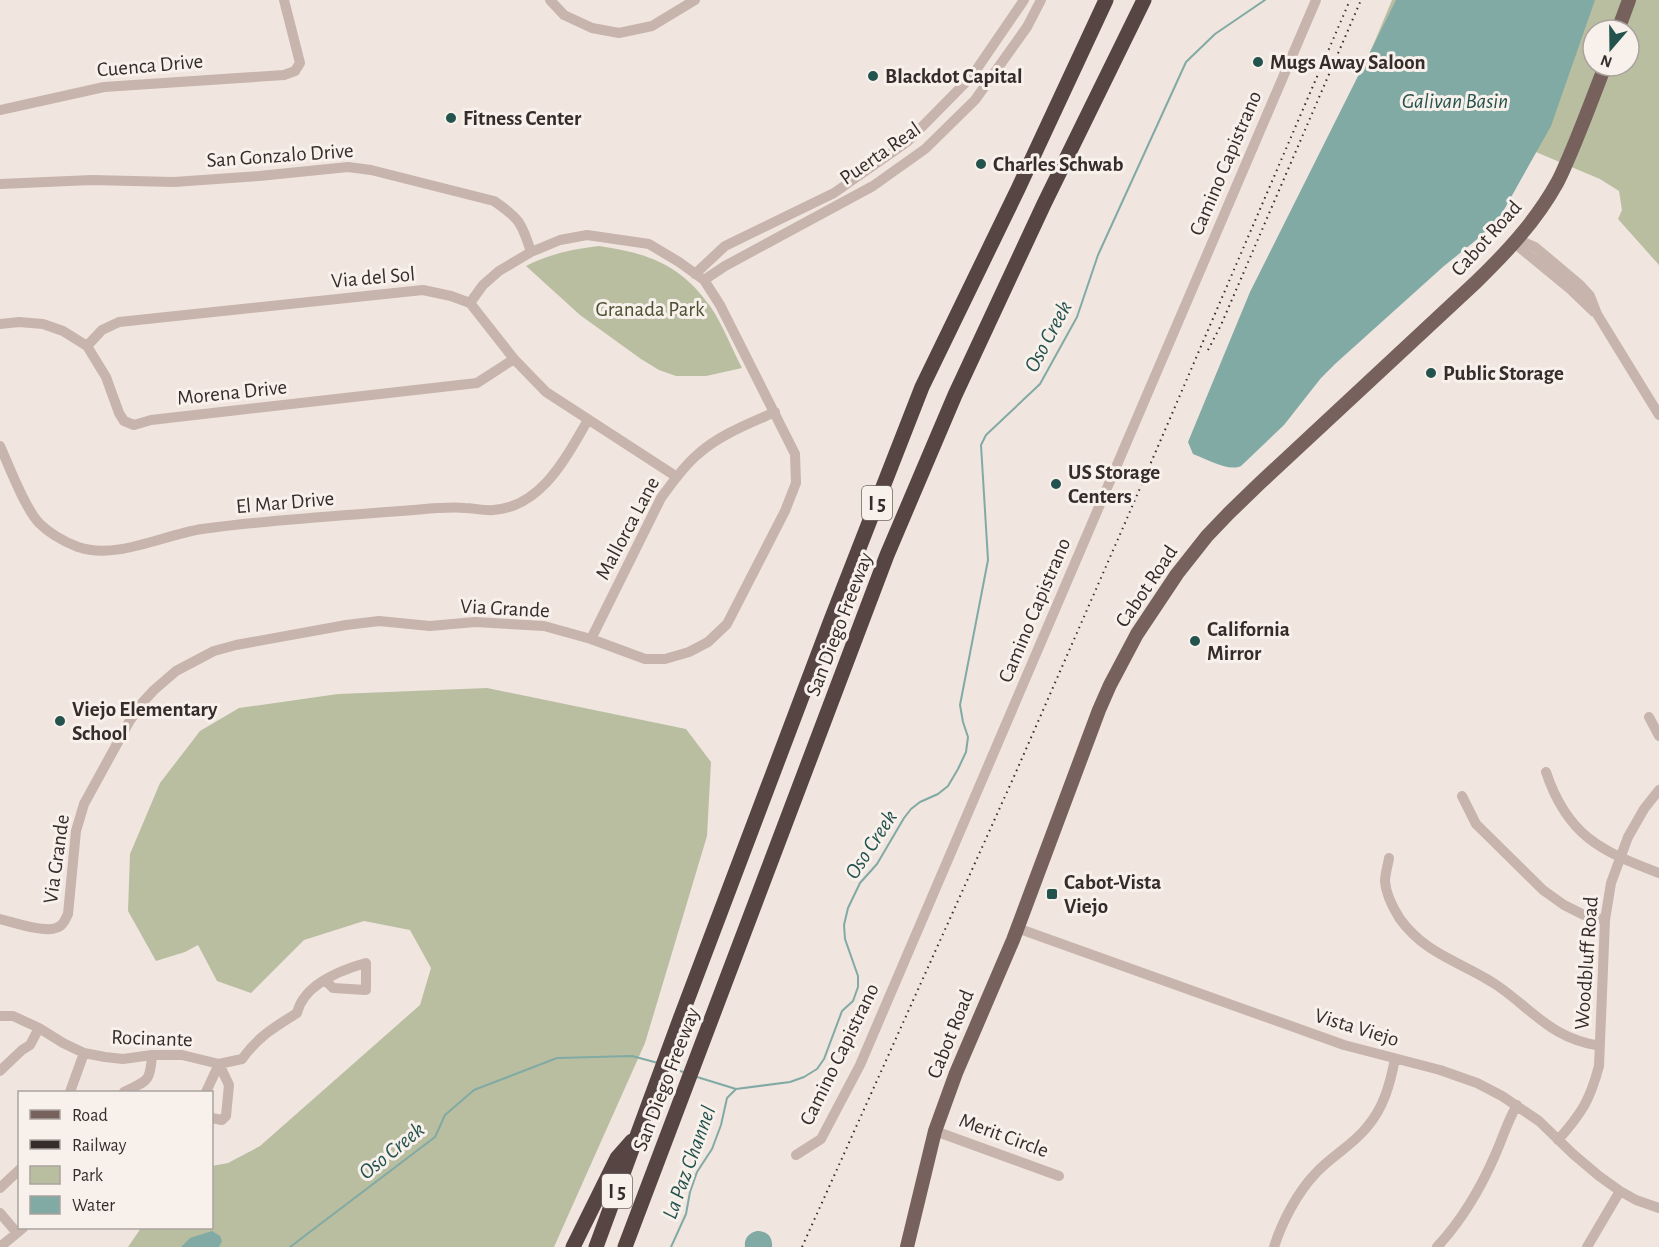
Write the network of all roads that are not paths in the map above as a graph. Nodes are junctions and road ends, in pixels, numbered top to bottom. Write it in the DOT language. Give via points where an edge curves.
graph roads {
  1 [pos="284,0"];
  2 [pos="550,0"];
  3 [pos="695,0"];
  4 [pos="1024,0"];
  5 [pos="1041,0"];
  6 [pos="1106,0"];
  7 [pos="1144,0"];
  8 [pos="1316,0"];
  9 [pos="1629,0"];
  10 [pos="1622,18"];
  11 [pos="1600,78"];
  12 [pos="0,110"];
  13 [pos="0,183"];
  14 [pos="1517,239"];
  15 [pos="531,252"];
  16 [pos="700,277"];
  17 [pos="470,303"];
  18 [pos="0,324"];
  19 [pos="87,346"];
  20 [pos="514,359"];
  21 [pos="775,412"];
  22 [pos="1659,415"];
  23 [pos="588,420"];
  24 [pos="0,446"];
  25 [pos="677,477"];
  26 [pos="591,639"];
  27 [pos="1649,717"];
  28 [pos="1659,736"];
  29 [pos="1546,772"];
  30 [pos="1659,790"];
  31 [pos="1462,796"];
  32 [pos="1389,858"];
  33 [pos="1619,858"];
  34 [pos="1659,873"];
  35 [pos="0,919"];
  36 [pos="1605,920"];
  37 [pos="1017,928"];
  38 [pos="325,980"];
  39 [pos="0,1016"];
  40 [pos="39,1028"];
  41 [pos="1600,1046"];
  42 [pos="84,1053"];
  43 [pos="152,1055"];
  44 [pos="1395,1059"];
  45 [pos="219,1064"];
  46 [pos="0,1071"];
  47 [pos="69,1091"];
  48 [pos="126,1091"];
  49 [pos="206,1091"];
  50 [pos="1517,1106"];
  51 [pos="213,1118"];
  52 [pos="935,1131"];
  53 [pos="638,1135"];
  54 [pos="1558,1140"];
  55 [pos="796,1155"];
  56 [pos="18,1170"];
  57 [pos="1059,1176"];
  58 [pos="0,1188"];
  59 [pos="1620,1191"];
  60 [pos="1659,1208"];
  61 [pos="0,1213"];
  62 [pos="15,1236"];
  63 [pos="0,1246"];
  64 [pos="573,1247"];
  65 [pos="596,1247"];
  66 [pos="625,1247"];
  67 [pos="907,1247"];
  68 [pos="1274,1247"];
  69 [pos="1437,1247"];
  70 [pos="1587,1247"];
  1 -- 12 [label="street, Cuenca Drive" via="300,63 295,71 284,75 104,87"];
  2 -- 3 [label="street" via="564,15 592,28 619,33 652,26"];
  4 -- 16 [label="street, Puerta Real" via="972,76 908,142 834,193 725,246"];
  5 -- 16 [label="street, Puerta Real" via="1027,27 975,100 925,149 873,186"];
  6 -- 53 [label="highway, San Diego Freeway / I 5" via="922,387"];
  7 -- 66 [label="highway, San Diego Freeway / I 5" via="946,414 887,555"];
  8 -- 55 [label="street, Camino Capistrano" via="860,1065 821,1139"];
  9 -- 10 [label="main road"];
  11 -- 14 [label="main road, Cabot Road" via="1558,182"];
  13 -- 15 [label="street, San Gonzalo Drive" via="174,182 360,168 494,201 512,213 523,228"];
  14 -- 22 [label="street" via="1520,247 1597,314"];
  14 -- 37 [label="main road, Cabot Road" via="1475,284 1229,513 1177,574 1137,634 1110,685"];
  15 -- 16 [label="street" via="560,240 587,235 612,238 649,244"];
  15 -- 17 [label="street" via="499,271"];
  16 -- 21 [label="street, Via Grande" via="720,305"];
  17 -- 19 [label="street, Via del Sol" via="423,290 119,322 102,330"];
  17 -- 20 [label="street"];
  18 -- 19 [label="street, Morena Drive" via="44,324"];
  19 -- 20 [label="street, Morena Drive" via="106,377 124,421 134,425 477,383"];
  20 -- 23 [label="street" via="546,392"];
  21 -- 25 [label="street, Mallorca Lane" via="723,436 698,454"];
  21 -- 26 [label="street, Via Grande" via="795,454 796,483 728,624 708,642 665,659 645,659"];
  23 -- 24 [label="street, El Mar Drive" via="550,480 518,505 494,510 437,508 261,523 177,534 98,552 58,537 39,522"];
  23 -- 25 [label="street"];
  25 -- 26 [label="street, Mallorca Lane" via="661,498"];
  26 -- 35 [label="street, Via Grande" via="523,624 475,622 430,626 379,621 214,651 176,671 142,703 129,722 84,804 76,831 64,923 46,929"];
  27 -- 28 [label="street"];
  29 -- 33 [label="street" via="1568,817 1583,833"];
  30 -- 33 [label="street, Woodbluff Road" via="1644,809"];
  31 -- 36 [label="street" via="1476,824 1543,890 1584,915"];
  32 -- 41 [label="street" via="1385,879 1389,898 1419,941 1496,984 1552,1029"];
  33 -- 34 [label="street"];
  33 -- 36 [label="street, Woodbluff Road"];
  36 -- 41 [label="street, Woodbluff Road"];
  37 -- 44 [label="street, Vista Viejo" via="1333,1042"];
  37 -- 52 [label="main road, Cabot Road"];
  38 -- 45 [label="street" via="308,993 297,1013 266,1032 242,1059"];
  39 -- 40 [label="street, Rocinante" via="12,1016"];
  40 -- 42 [label="street, Rocinante"];
  40 -- 46 [label="street" via="30,1045"];
  41 -- 54 [label="street, Woodbluff Road" via="1599,1066 1585,1106"];
  42 -- 43 [label="street, Rocinante" via="123,1059"];
  42 -- 47 [label="street"];
  43 -- 45 [label="street, Rocinante" via="182,1054"];
  43 -- 48 [label="street" via="151,1072 145,1082"];
  44 -- 50 [label="street, Vista Viejo" via="1477,1083"];
  44 -- 68 [label="street" via="1390,1085 1379,1110 1366,1129 1313,1175 1292,1206"];
  45 -- 49 [label="street"];
  45 -- 51 [label="street" via="229,1085 226,1116 222,1120"];
  50 -- 54 [label="street, Vista Viejo"];
  50 -- 69 [label="street" via="1469,1207"];
  52 -- 57 [label="street, Merit Circle"];
  52 -- 67 [label="main road, Cabot Road"];
  53 -- 64 [label="highway" via="616,1158"];
  53 -- 65 [label="highway, San Diego Freeway / I 5"];
  54 -- 59 [label="street, Vista Viejo"];
  56 -- 58 [label="street"];
  59 -- 60 [label="street, Vista Viejo"];
  59 -- 70 [label="street"];
  61 -- 62 [label="street"];
  62 -- 63 [label="street"];
}
